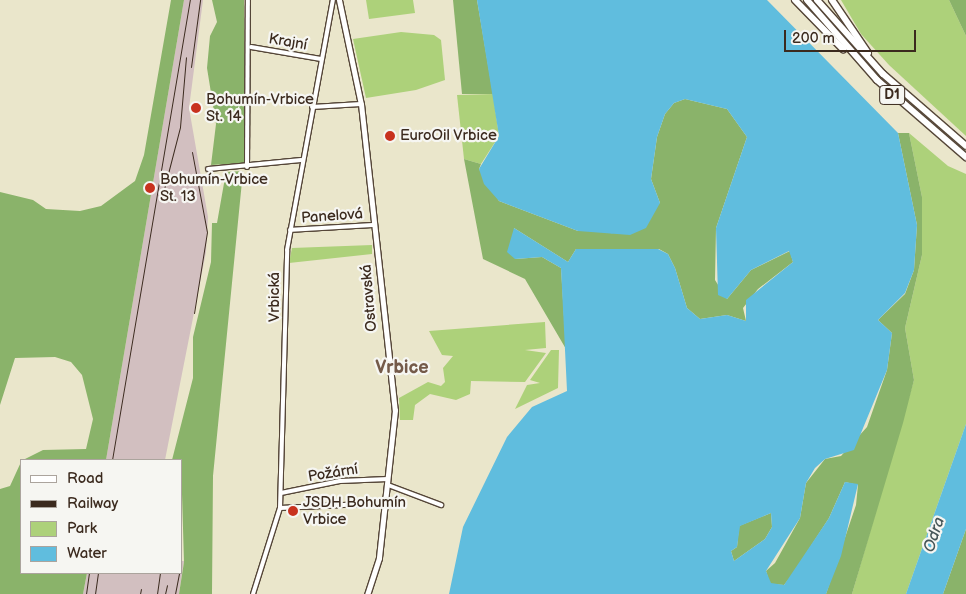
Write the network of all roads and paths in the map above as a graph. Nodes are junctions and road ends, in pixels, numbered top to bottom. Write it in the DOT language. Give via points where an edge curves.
graph roads {
  1 [pos="248,0"];
  2 [pos="333,0"];
  3 [pos="339,0"];
  4 [pos="795,0"];
  5 [pos="807,0"];
  6 [pos="817,0"];
  7 [pos="832,0"];
  8 [pos="251,47"];
  9 [pos="855,56"];
  10 [pos="321,59"];
  11 [pos="361,104"];
  12 [pos="312,107"];
  13 [pos="930,117"];
  14 [pos="966,146"];
  15 [pos="966,157"];
  16 [pos="302,160"];
  17 [pos="247,167"];
  18 [pos="208,169"];
  19 [pos="375,225"];
  20 [pos="290,230"];
  21 [pos="388,482"];
  22 [pos="282,493"];
  23 [pos="385,503"];
  24 [pos="441,506"];
  25 [pos="280,508"];
  26 [pos="253,594"];
  27 [pos="366,594"];
  1 -- 8 [label="street"];
  2 -- 10 [label="street, Vrbická"];
  3 -- 11 [label="main road, Ostravská"];
  4 -- 9 [label="highway"];
  5 -- 9 [label="highway, D1"];
  6 -- 13 [label="highway, D1" via="882,74"];
  7 -- 13 [label="highway" via="871,57"];
  8 -- 10 [label="street, Krajní"];
  8 -- 17 [label="street"];
  9 -- 15 [label="highway, D1" via="932,130"];
  10 -- 12 [label="street, Vrbická"];
  11 -- 12 [label="street"];
  11 -- 19 [label="main road, Ostravská"];
  12 -- 16 [label="street, Vrbická"];
  13 -- 14 [label="highway, D1"];
  16 -- 17 [label="street"];
  16 -- 20 [label="street, Vrbická"];
  17 -- 18 [label="street"];
  19 -- 20 [label="street, Panelová"];
  19 -- 21 [label="main road, Ostravská" via="395,410"];
  20 -- 22 [label="street, Vrbická"];
  21 -- 22 [label="street, Požární" via="340,481"];
  21 -- 23 [label="main road, Ostravská"];
  21 -- 24 [label="street"];
  22 -- 25 [label="street, Vrbická"];
  23 -- 25 [label="street, Požární"];
  23 -- 27 [label="main road, Ostravská" via="379,558"];
  25 -- 26 [label="street, Vrbická"];
}
